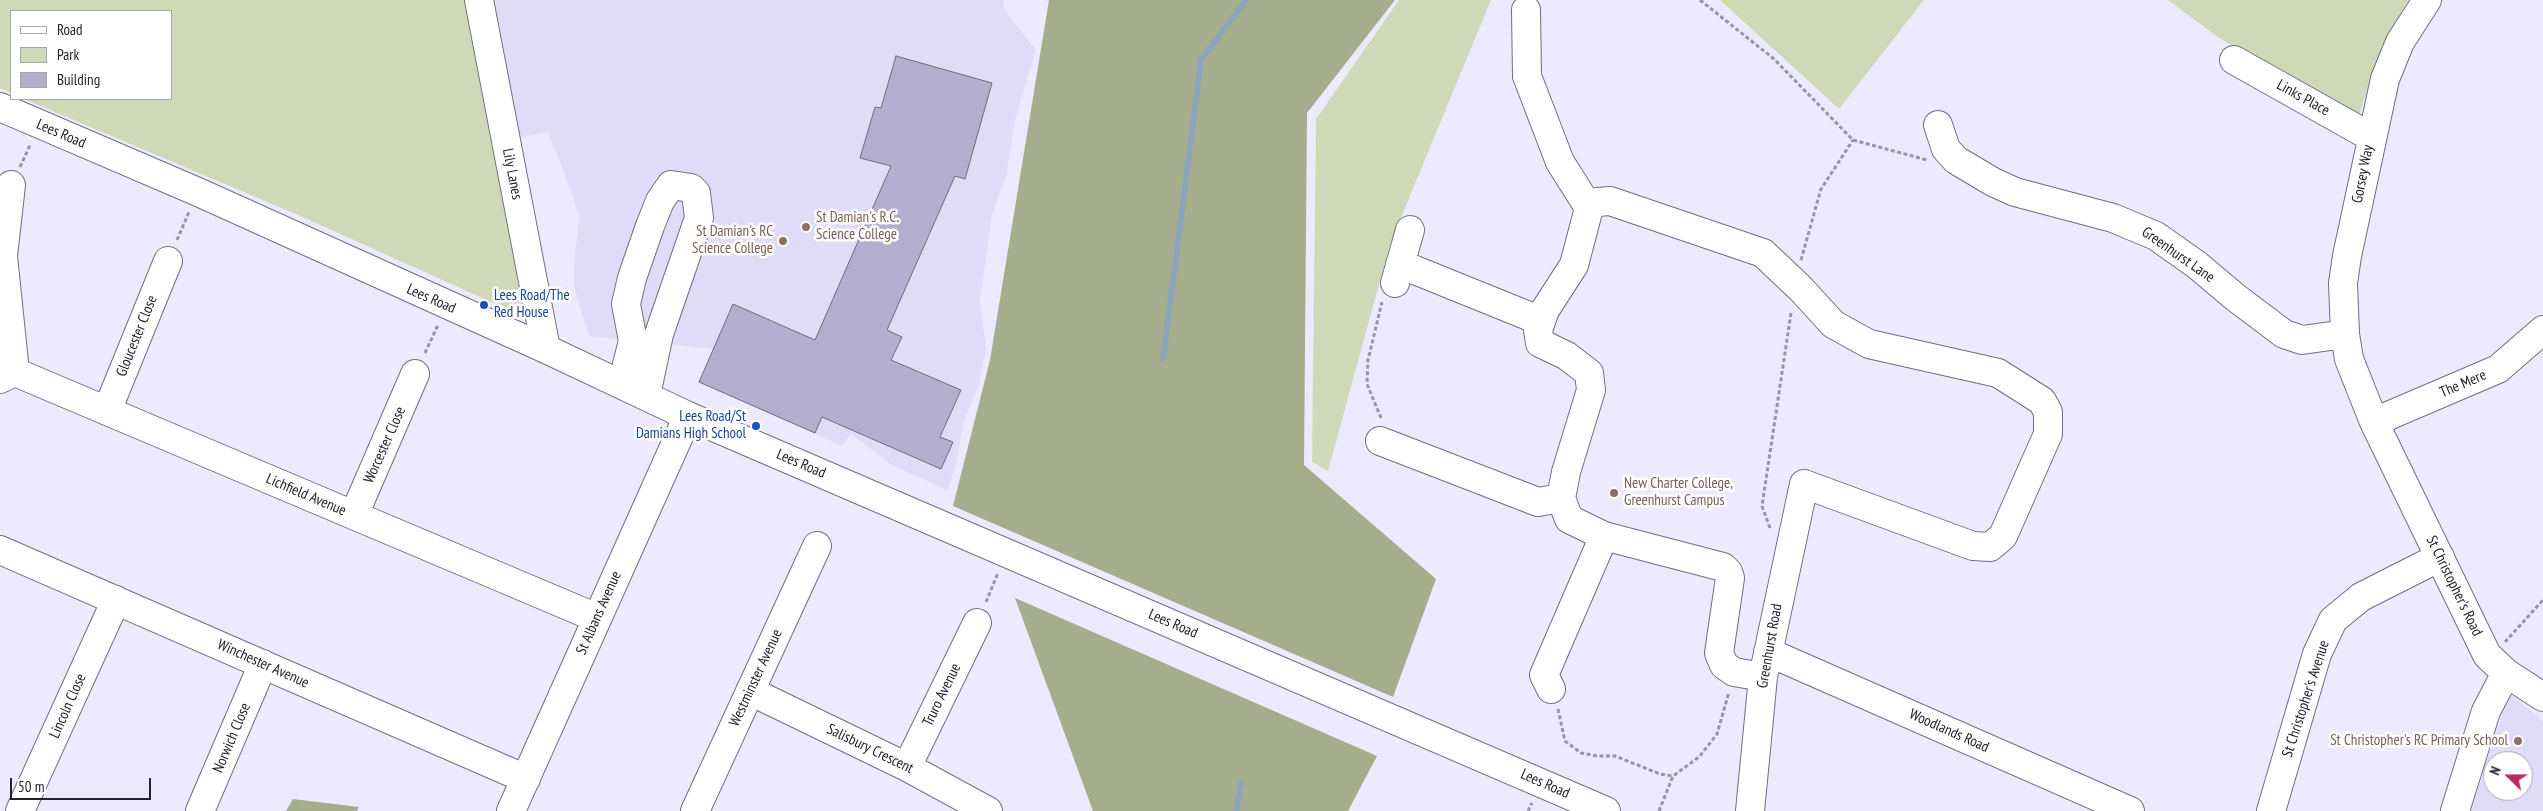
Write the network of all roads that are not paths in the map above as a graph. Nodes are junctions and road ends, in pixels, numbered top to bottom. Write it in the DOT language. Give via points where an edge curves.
graph roads {
  1 [pos="479,0"];
  2 [pos="2427,0"];
  3 [pos="1526,10"];
  4 [pos="2234,60"];
  5 [pos="0,108"];
  6 [pos="1942,137"];
  7 [pos="2371,137"];
  8 [pos="12,185"];
  9 [pos="1589,208"];
  10 [pos="1410,230"];
  11 [pos="168,262"];
  12 [pos="1541,322"];
  13 [pos="2539,343"];
  14 [pos="2347,347"];
  15 [pos="546,348"];
  16 [pos="415,374"];
  17 [pos="7,375"];
  18 [pos="622,384"];
  19 [pos="646,396"];
  20 [pos="107,411"];
  21 [pos="688,416"];
  22 [pos="2374,422"];
  23 [pos="1380,441"];
  24 [pos="1562,498"];
  25 [pos="354,515"];
  26 [pos="1604,536"];
  27 [pos="817,546"];
  28 [pos="0,550"];
  29 [pos="2440,557"];
  30 [pos="116,600"];
  31 [pos="981,613"];
  32 [pos="597,618"];
  33 [pos="263,664"];
  34 [pos="1766,664"];
  35 [pos="2498,666"];
  36 [pos="1551,689"];
  37 [pos="750,691"];
  38 [pos="2543,697"];
  39 [pos="907,767"];
  40 [pos="526,779"];
  41 [pos="20,811"];
  42 [pos="200,811"];
  43 [pos="511,811"];
  44 [pos="695,811"];
  45 [pos="988,811"];
  46 [pos="1606,811"];
  47 [pos="1750,811"];
  48 [pos="2130,811"];
  49 [pos="2271,811"];
  50 [pos="2455,811"];
  1 -- 15 [label="street, Lily Lanes"];
  2 -- 7 [label="street, Gorsey Way" via="2396,51 2384,79"];
  3 -- 9 [label="street" via="1527,76 1560,162"];
  4 -- 7 [label="street, Links Place"];
  5 -- 15 [label="street, Lees Road" via="198,192 446,306"];
  6 -- 14 [label="street, Greenhurst Lane" via="1956,160 1993,182 2015,192 2112,218 2156,236 2284,334"];
  7 -- 14 [label="street, Gorsey Way" via="2343,283"];
  8 -- 17 [label="street" via="3,256"];
  9 -- 12 [label="street" via="1574,265 1545,310"];
  9 -- 34 [label="street, Greenhurst Road" via="1597,202 1610,202 1763,254 1834,324 1869,344 1998,373 2042,401 2048,412 2048,434 2003,536 1990,547 1973,546 1804,484"];
  10 -- 12 [label="street" via="1398,273"];
  11 -- 20 [label="street, Gloucester Close"];
  12 -- 24 [label="street" via="1538,330 1540,343 1567,356 1589,373 1591,390 1566,472"];
  13 -- 22 [label="street, The Mere" via="2498,369"];
  14 -- 22 [label="street, St Christopher's Road"];
  15 -- 18 [label="street, Lees Road"];
  16 -- 25 [label="street, Worcester Close"];
  17 -- 20 [label="street, Lichfield Avenue"];
  18 -- 19 [label="street, Lees Road"];
  18 -- 19 [label="street" via="633,341 626,304 650,226 671,185 690,188 696,193 699,218 692,246 659,334"];
  19 -- 21 [label="street, Lees Road"];
  20 -- 25 [label="street, Lichfield Avenue"];
  21 -- 32 [label="street, St Albans Avenue"];
  21 -- 46 [label="street, Lees Road"];
  22 -- 29 [label="street, St Christopher's Road"];
  23 -- 24 [label="street" via="1538,502"];
  24 -- 26 [label="street" via="1569,519"];
  25 -- 32 [label="street, Lichfield Avenue"];
  26 -- 34 [label="street, Woodlands Road" via="1723,567 1730,578 1719,653 1724,665 1734,672"];
  26 -- 36 [label="street" via="1544,675"];
  27 -- 37 [label="street, Westminster Avenue"];
  28 -- 30 [label="street, Winchester Avenue"];
  29 -- 35 [label="street, St Christopher's Road" via="2486,655"];
  29 -- 49 [label="street, St Christopher's Avenue" via="2361,597 2334,620 2317,654"];
  30 -- 33 [label="street, Winchester Avenue"];
  30 -- 41 [label="street, Lincoln Close"];
  31 -- 39 [label="street, Truro Avenue"];
  32 -- 40 [label="street, St Albans Avenue"];
  33 -- 40 [label="street, Winchester Avenue"];
  33 -- 42 [label="street, Norwich Close"];
  34 -- 47 [label="street, Greenhurst Road"];
  34 -- 48 [label="street, Woodlands Road"];
  35 -- 38 [label="street"];
  35 -- 50 [label="street"];
  37 -- 39 [label="street, Salisbury Crescent"];
  37 -- 44 [label="street, Westminster Avenue"];
  39 -- 45 [label="street, Salisbury Crescent"];
  40 -- 43 [label="street, St Albans Avenue"];
}
